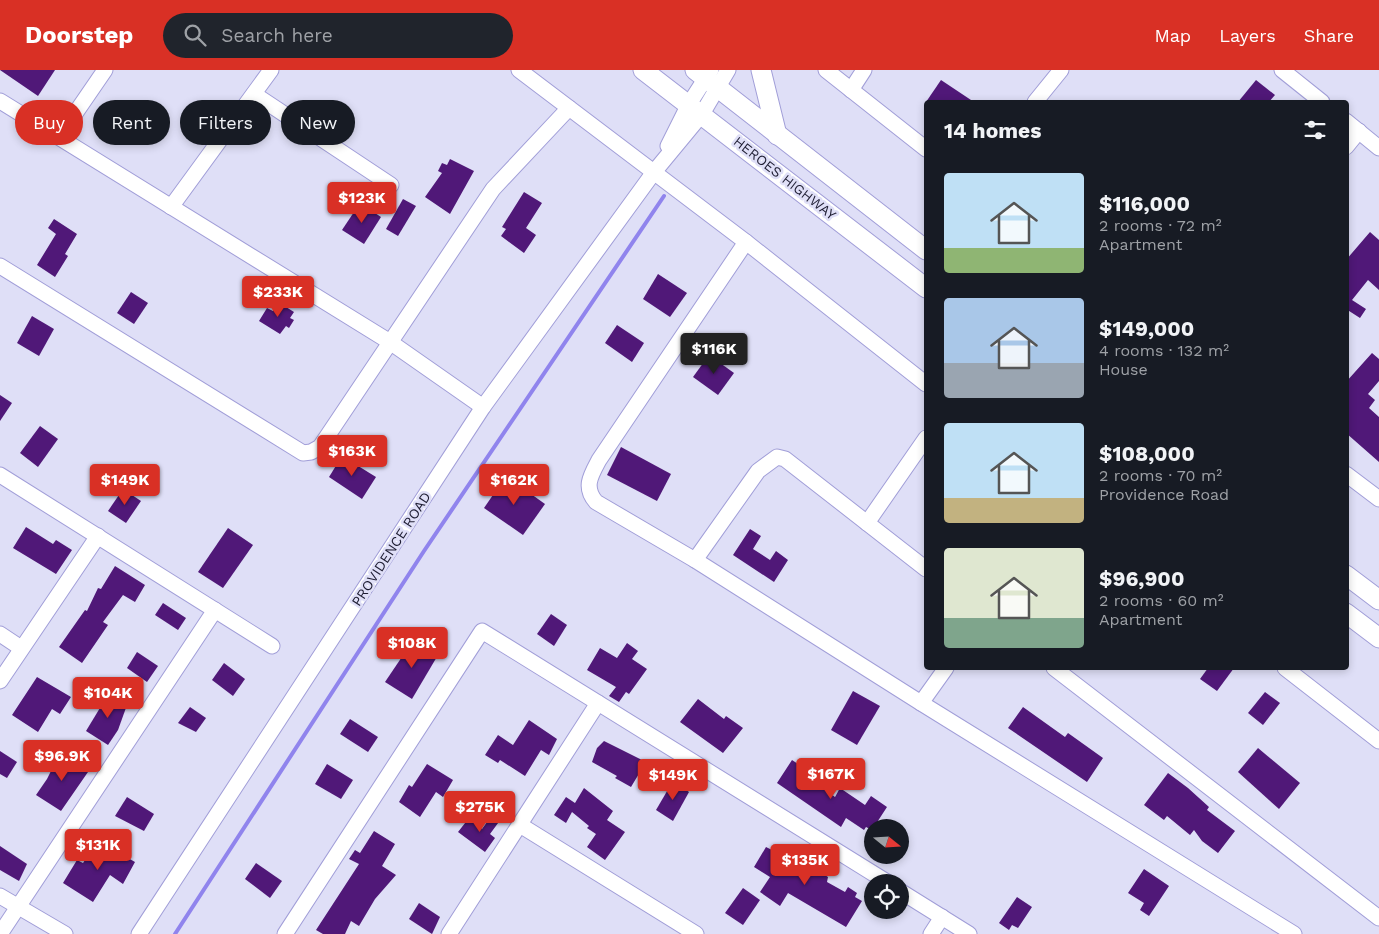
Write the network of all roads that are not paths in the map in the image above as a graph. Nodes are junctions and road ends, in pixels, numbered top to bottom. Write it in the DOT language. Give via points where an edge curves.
graph roads {
  1 [pos="105,70"];
  2 [pos="272,70"];
  3 [pos="519,70"];
  4 [pos="728,70"];
  5 [pos="761,70"];
  6 [pos="826,70"];
  7 [pos="864,70"];
  8 [pos="1061,70"];
  9 [pos="1282,70"];
  10 [pos="649,75"];
  11 [pos="707,77"];
  12 [pos="851,90"];
  13 [pos="254,94"];
  14 [pos="1037,100"];
  15 [pos="1320,100"];
  16 [pos="0,101"];
  17 [pos="83,102"];
  18 [pos="569,108"];
  19 [pos="695,109"];
  20 [pos="15,110"];
  21 [pos="1349,124"];
  22 [pos="1359,131"];
  23 [pos="777,134"];
  24 [pos="1349,143"];
  25 [pos="72,145"];
  26 [pos="924,147"];
  27 [pos="1379,148"];
  28 [pos="654,172"];
  29 [pos="391,185"];
  30 [pos="171,207"];
  31 [pos="746,242"];
  32 [pos="924,248"];
  33 [pos="0,266"];
  34 [pos="924,286"];
  35 [pos="390,342"];
  36 [pos="924,382"];
  37 [pos="483,407"];
  38 [pos="924,441"];
  39 [pos="0,475"];
  40 [pos="1349,476"];
  41 [pos="1379,499"];
  42 [pos="867,523"];
  43 [pos="98,536"];
  44 [pos="695,560"];
  45 [pos="924,567"];
  46 [pos="1349,577"];
  47 [pos="1379,600"];
  48 [pos="215,610"];
  49 [pos="1349,614"];
  50 [pos="0,634"];
  51 [pos="1379,638"];
  52 [pos="272,646"];
  53 [pos="21,648"];
  54 [pos="945,670"];
  55 [pos="1057,670"];
  56 [pos="1289,670"];
  57 [pos="0,681"];
  58 [pos="598,703"];
  59 [pos="921,703"];
  60 [pos="1379,741"];
  61 [pos="520,824"];
  62 [pos="874,874"];
  63 [pos="0,896"];
  64 [pos="909,897"];
  65 [pos="17,907"];
  66 [pos="942,917"];
  67 [pos="1379,918"];
  68 [pos="0,934"];
  69 [pos="64,934"];
  70 [pos="139,934"];
  71 [pos="285,934"];
  72 [pos="449,934"];
  73 [pos="696,934"];
  74 [pos="931,934"];
  75 [pos="969,934"];
  76 [pos="1294,934"];
  1 -- 17 [label="street"];
  2 -- 13 [label="street"];
  3 -- 18 [label="street"];
  4 -- 11 [label="street, PROVIDENCE ROAD"];
  5 -- 23 [label="main road"];
  6 -- 12 [label="street"];
  7 -- 12 [label="street"];
  8 -- 14 [label="street"];
  9 -- 15 [label="street"];
  10 -- 19 [label="main road, HEROES HIGHWAY"];
  11 -- 19 [label="street, PROVIDENCE ROAD"];
  11 -- 23 [label="main road"];
  12 -- 26 [label="street"];
  13 -- 29 [label="street"];
  13 -- 30 [label="street"];
  16 -- 20 [label="street"];
  18 -- 28 [label="street"];
  18 -- 35 [label="street" via="493,189"];
  19 -- 28 [label="street, PROVIDENCE ROAD"];
  19 -- 34 [label="main road, HEROES HIGHWAY"];
  21 -- 22 [label="street"];
  22 -- 24 [label="street"];
  22 -- 27 [label="street"];
  23 -- 32 [label="main road"];
  25 -- 30 [label="street"];
  28 -- 31 [label="street"];
  28 -- 37 [label="street, PROVIDENCE ROAD"];
  30 -- 35 [label="street"];
  31 -- 36 [label="street"];
  31 -- 44 [label="street" via="589,479 591,496 596,502"];
  33 -- 35 [label="street" via="303,453 320,447"];
  35 -- 37 [label="street"];
  37 -- 70 [label="street, PROVIDENCE ROAD"];
  38 -- 42 [label="street"];
  39 -- 43 [label="street"];
  40 -- 41 [label="street"];
  42 -- 44 [label="street" via="785,459 777,457 758,471"];
  42 -- 45 [label="street"];
  43 -- 48 [label="street"];
  43 -- 53 [label="street"];
  44 -- 59 [label="street"];
  46 -- 47 [label="main road"];
  48 -- 52 [label="street"];
  48 -- 65 [label="street"];
  49 -- 51 [label="main road"];
  50 -- 53 [label="street"];
  53 -- 57 [label="street"];
  54 -- 59 [label="street"];
  55 -- 67 [label="street"];
  56 -- 60 [label="street"];
  58 -- 61 [label="street"];
  58 -- 62 [label="street"];
  58 -- 71 [label="street" via="482,631"];
  59 -- 76 [label="street"];
  61 -- 72 [label="street"];
  61 -- 73 [label="street"];
  63 -- 65 [label="street"];
  64 -- 66 [label="street"];
  65 -- 68 [label="street"];
  65 -- 69 [label="street"];
  66 -- 74 [label="street"];
  66 -- 75 [label="street"];
}
